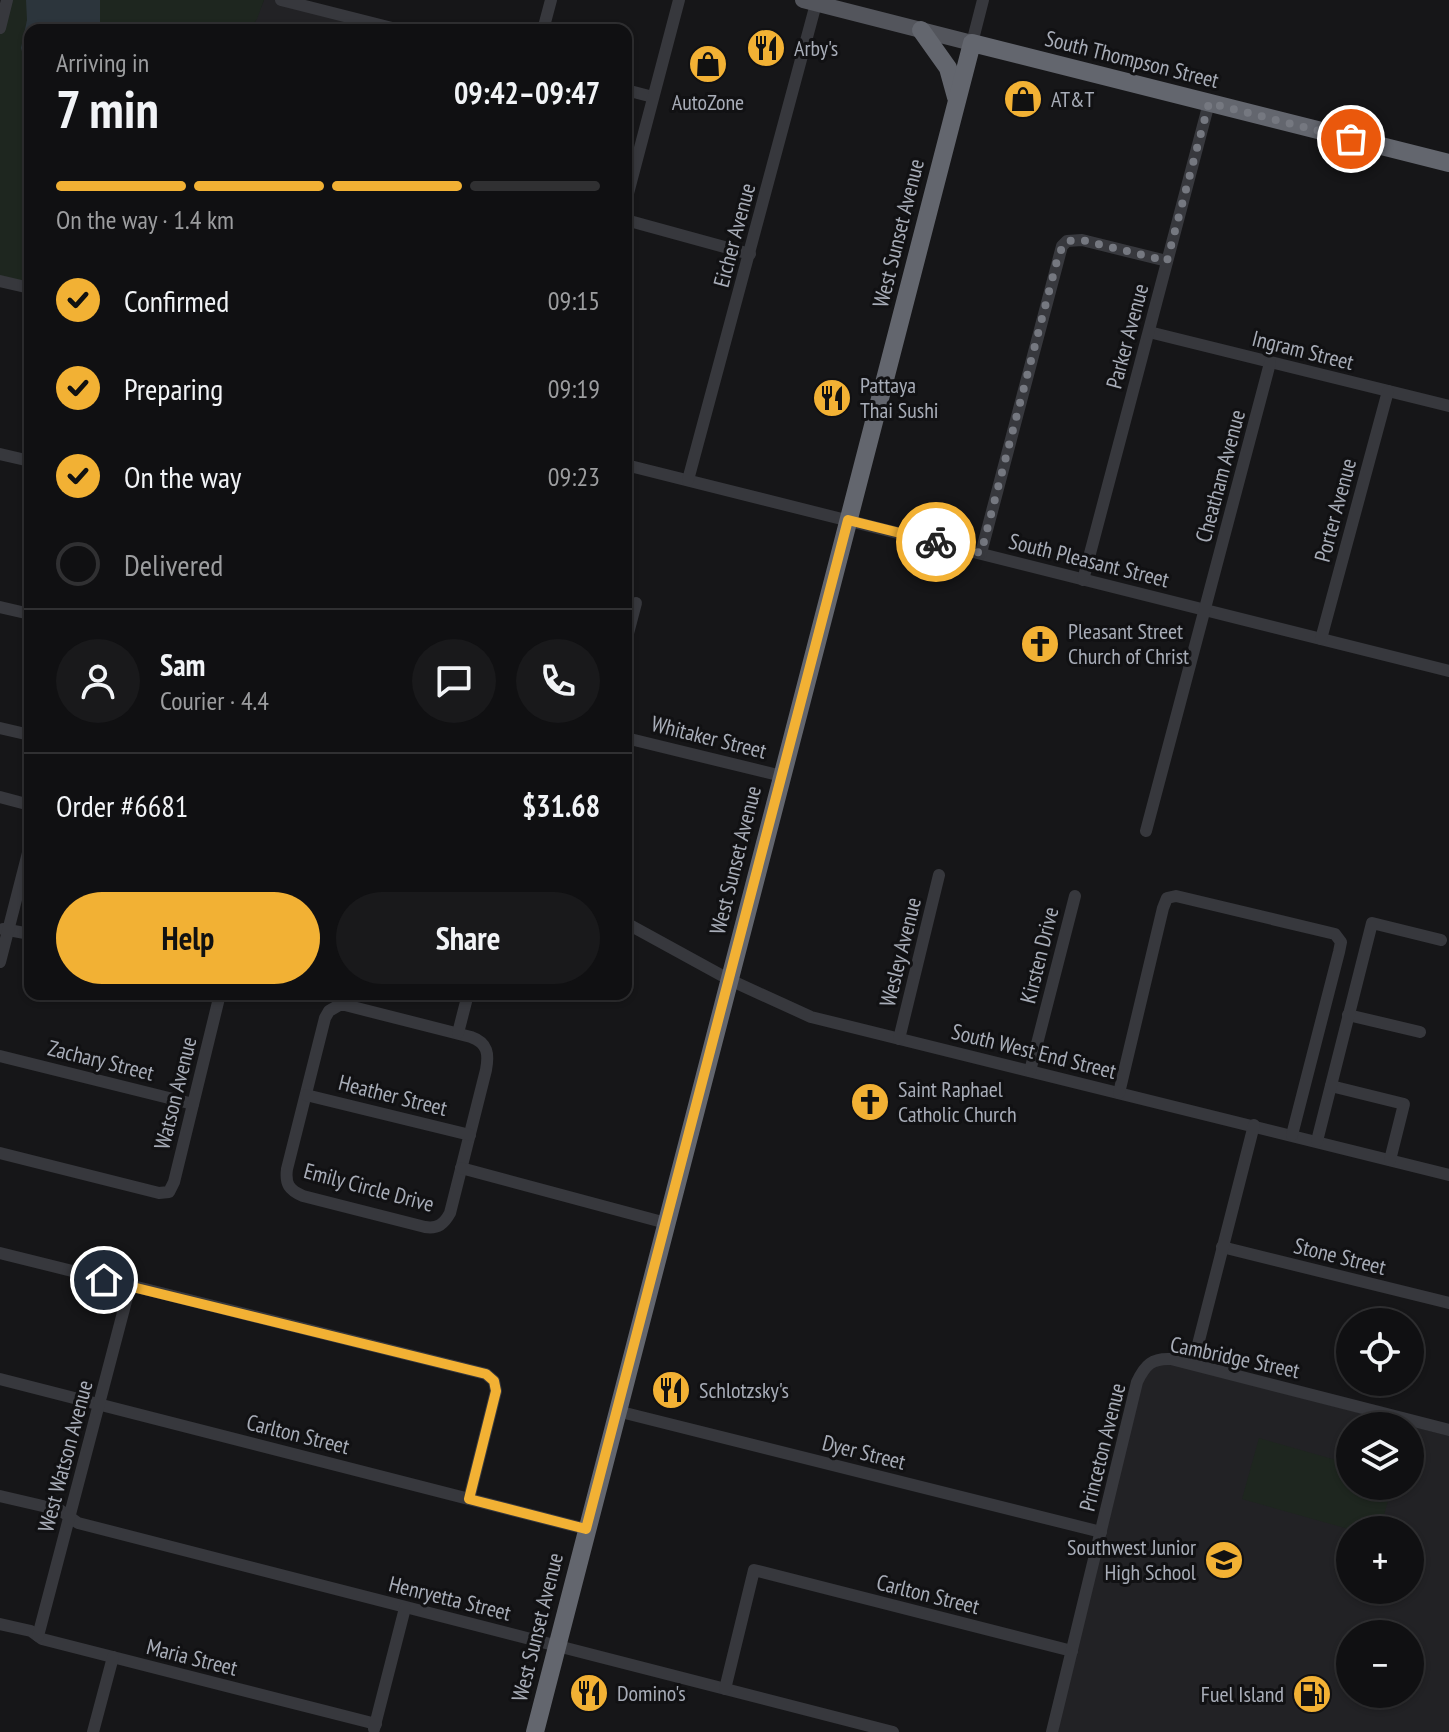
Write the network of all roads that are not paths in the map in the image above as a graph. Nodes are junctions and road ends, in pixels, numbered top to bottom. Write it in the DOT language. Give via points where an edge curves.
graph roads {
  1 [pos="7,0"];
  2 [pos="281,0"];
  3 [pos="551,0"];
  4 [pos="679,0"];
  5 [pos="983,0"];
  6 [pos="812,1"];
  7 [pos="376,24"];
  8 [pos="545,24"];
  9 [pos="0,28"];
  10 [pos="921,30"];
  11 [pos="972,43"];
  12 [pos="632,92"];
  13 [pos="653,97"];
  14 [pos="956,102"];
  15 [pos="1209,103"];
  16 [pos="1449,163"];
  17 [pos="632,178"];
  18 [pos="632,222"];
  19 [pos="750,254"];
  20 [pos="1167,261"];
  21 [pos="0,281"];
  22 [pos="24,287"];
  23 [pos="1149,332"];
  24 [pos="1270,363"];
  25 [pos="1388,391"];
  26 [pos="1449,406"];
  27 [pos="0,454"];
  28 [pos="24,460"];
  29 [pos="632,466"];
  30 [pos="688,480"];
  31 [pos="848,520"];
  32 [pos="981,553"];
  33 [pos="1083,580"];
  34 [pos="636,603"];
  35 [pos="0,607"];
  36 [pos="1205,609"];
  37 [pos="24,613"];
  38 [pos="632,618"];
  39 [pos="1321,639"];
  40 [pos="1449,671"];
  41 [pos="0,728"];
  42 [pos="24,734"];
  43 [pos="632,739"];
  44 [pos="782,776"];
  45 [pos="0,797"];
  46 [pos="24,803"];
  47 [pos="1146,831"];
  48 [pos="24,864"];
  49 [pos="939,875"];
  50 [pos="1075,896"];
  51 [pos="632,926"];
  52 [pos="4,929"];
  53 [pos="24,933"];
  54 [pos="1441,940"];
  55 [pos="0,962"];
  56 [pos="730,980"];
  57 [pos="219,1000"];
  58 [pos="466,1000"];
  59 [pos="1348,1015"];
  60 [pos="1420,1032"];
  61 [pos="458,1033"];
  62 [pos="899,1039"];
  63 [pos="0,1056"];
  64 [pos="1030,1071"];
  65 [pos="1331,1086"];
  66 [pos="1119,1093"];
  67 [pos="306,1095"];
  68 [pos="193,1104"];
  69 [pos="1254,1125"];
  70 [pos="470,1135"];
  71 [pos="1292,1135"];
  72 [pos="1317,1141"];
  73 [pos="0,1153"];
  74 [pos="1390,1160"];
  75 [pos="461,1168"];
  76 [pos="1449,1175"];
  77 [pos="666,1223"];
  78 [pos="1222,1247"];
  79 [pos="0,1253"];
  80 [pos="130,1286"];
  81 [pos="1449,1303"];
  82 [pos="1152,1361"];
  83 [pos="1193,1364"];
  84 [pos="0,1379"];
  85 [pos="99,1404"];
  86 [pos="617,1411"];
  87 [pos="1449,1430"];
  88 [pos="0,1496"];
  89 [pos="469,1499"];
  90 [pos="70,1517"];
  91 [pos="586,1529"];
  92 [pos="1101,1532"];
  93 [pos="405,1608"];
  94 [pos="0,1624"];
  95 [pos="38,1636"];
  96 [pos="557,1647"];
  97 [pos="1072,1651"];
  98 [pos="113,1657"];
  99 [pos="725,1689"];
  100 [pos="854,1727"];
  101 [pos="374,1728"];
  102 [pos="93,1732"];
  103 [pos="535,1732"];
  104 [pos="893,1732"];
  105 [pos="1052,1732"];
  1 -- 9 [label="street"];
  2 -- 7 [label="street"];
  3 -- 8 [label="street"];
  4 -- 13 [label="street"];
  5 -- 11 [label="street, West Sunset Avenue"];
  6 -- 10 [label="main road, South Thompson Street"];
  6 -- 19 [label="street, Eicher Avenue"];
  10 -- 11 [label="main road, South Thompson Street"];
  10 -- 14 [label="highway" via="948,68"];
  11 -- 14 [label="highway, West Sunset Avenue"];
  11 -- 15 [label="highway, South Thompson Street"];
  12 -- 13 [label="street"];
  13 -- 17 [label="street"];
  14 -- 31 [label="highway, West Sunset Avenue"];
  15 -- 16 [label="highway, South Thompson Street"];
  15 -- 20 [label="street, Parker Avenue"];
  18 -- 19 [label="street"];
  19 -- 30 [label="street, Eicher Avenue"];
  20 -- 23 [label="street, Parker Avenue"];
  20 -- 32 [label="street" via="1082,240 1067,241 1059,253"];
  21 -- 22 [label="street"];
  23 -- 24 [label="street, Ingram Street"];
  23 -- 33 [label="street, Parker Avenue"];
  24 -- 25 [label="street, Ingram Street"];
  24 -- 36 [label="street, Cheatham Avenue"];
  25 -- 26 [label="street, Ingram Street"];
  25 -- 39 [label="street, Porter Avenue"];
  27 -- 28 [label="street"];
  29 -- 30 [label="street, South Pleasant Street"];
  30 -- 31 [label="street, South Pleasant Street"];
  31 -- 32 [label="street, South Pleasant Street"];
  31 -- 44 [label="highway, West Sunset Avenue"];
  32 -- 33 [label="street, South Pleasant Street"];
  33 -- 36 [label="street, South Pleasant Street"];
  34 -- 38 [label="street"];
  35 -- 37 [label="street"];
  36 -- 39 [label="street, South Pleasant Street"];
  36 -- 47 [label="street, Cheatham Avenue"];
  39 -- 40 [label="street, South Pleasant Street"];
  41 -- 42 [label="street"];
  43 -- 44 [label="street, Whitaker Street"];
  44 -- 56 [label="highway, West Sunset Avenue"];
  45 -- 46 [label="street"];
  48 -- 52 [label="street"];
  49 -- 62 [label="street, Wesley Avenue"];
  50 -- 64 [label="street, Kirsten Drive"];
  51 -- 56 [label="street, South West End Street"];
  52 -- 53 [label="street"];
  52 -- 55 [label="street"];
  54 -- 59 [label="street" via="1372,923"];
  56 -- 62 [label="street, South West End Street" via="811,1017"];
  56 -- 77 [label="highway, West Sunset Avenue"];
  57 -- 68 [label="street, Watson Avenue"];
  58 -- 61 [label="street"];
  59 -- 60 [label="street"];
  59 -- 65 [label="street"];
  61 -- 67 [label="street, Emily Circle Drive" via="335,1005 325,1018"];
  61 -- 70 [label="street, Emily Circle Drive" via="483,1042 489,1057"];
  62 -- 64 [label="street, South West End Street"];
  63 -- 68 [label="street, Zachary Street"];
  64 -- 66 [label="street, South West End Street"];
  65 -- 72 [label="street"];
  65 -- 74 [label="street" via="1404,1104"];
  66 -- 69 [label="street, South West End Street"];
  66 -- 71 [label="street" via="1167,898 1335,934 1341,942 1339,952"];
  67 -- 70 [label="street, Heather Street"];
  67 -- 75 [label="street, Emily Circle Drive" via="286,1179 294,1192 433,1228 447,1220"];
  68 -- 73 [label="street, Watson Avenue" via="169,1192"];
  69 -- 71 [label="street, South West End Street"];
  69 -- 78 [label="street"];
  70 -- 75 [label="street, Emily Circle Drive"];
  71 -- 72 [label="street, South West End Street"];
  72 -- 74 [label="street, South West End Street"];
  74 -- 76 [label="street, South West End Street"];
  75 -- 77 [label="street"];
  77 -- 86 [label="highway, West Sunset Avenue"];
  78 -- 81 [label="street, Stone Street"];
  78 -- 83 [label="street"];
  79 -- 80 [label="street"];
  80 -- 85 [label="street, West Watson Avenue"];
  80 -- 89 [label="street" via="486,1374 496,1391"];
  82 -- 83 [label="street, Cambridge Street"];
  82 -- 92 [label="street, Princeton Avenue" via="1137,1382"];
  83 -- 87 [label="street, Cambridge Street"];
  84 -- 85 [label="street, Carlton Street"];
  85 -- 89 [label="street, Carlton Street"];
  85 -- 90 [label="street, West Watson Avenue"];
  86 -- 91 [label="highway, West Sunset Avenue"];
  86 -- 92 [label="street, Dyer Street"];
  88 -- 90 [label="street, Henryetta Street"];
  89 -- 91 [label="street, Carlton Street"];
  90 -- 93 [label="street, Henryetta Street"];
  90 -- 95 [label="street, West Watson Avenue"];
  91 -- 96 [label="highway, West Sunset Avenue"];
  92 -- 97 [label="street, Princeton Avenue"];
  93 -- 96 [label="street, Henryetta Street"];
  93 -- 101 [label="street"];
  94 -- 95 [label="street, Maria Street"];
  95 -- 98 [label="street, Maria Street"];
  96 -- 99 [label="street, Henryetta Street"];
  96 -- 103 [label="highway, West Sunset Avenue"];
  97 -- 99 [label="street, Carlton Street" via="754,1570"];
  97 -- 105 [label="street, Princeton Avenue"];
  98 -- 101 [label="street, Maria Street"];
  98 -- 102 [label="street"];
  99 -- 100 [label="street, Henryetta Street"];
  100 -- 104 [label="street, Henryetta Street"];
}
